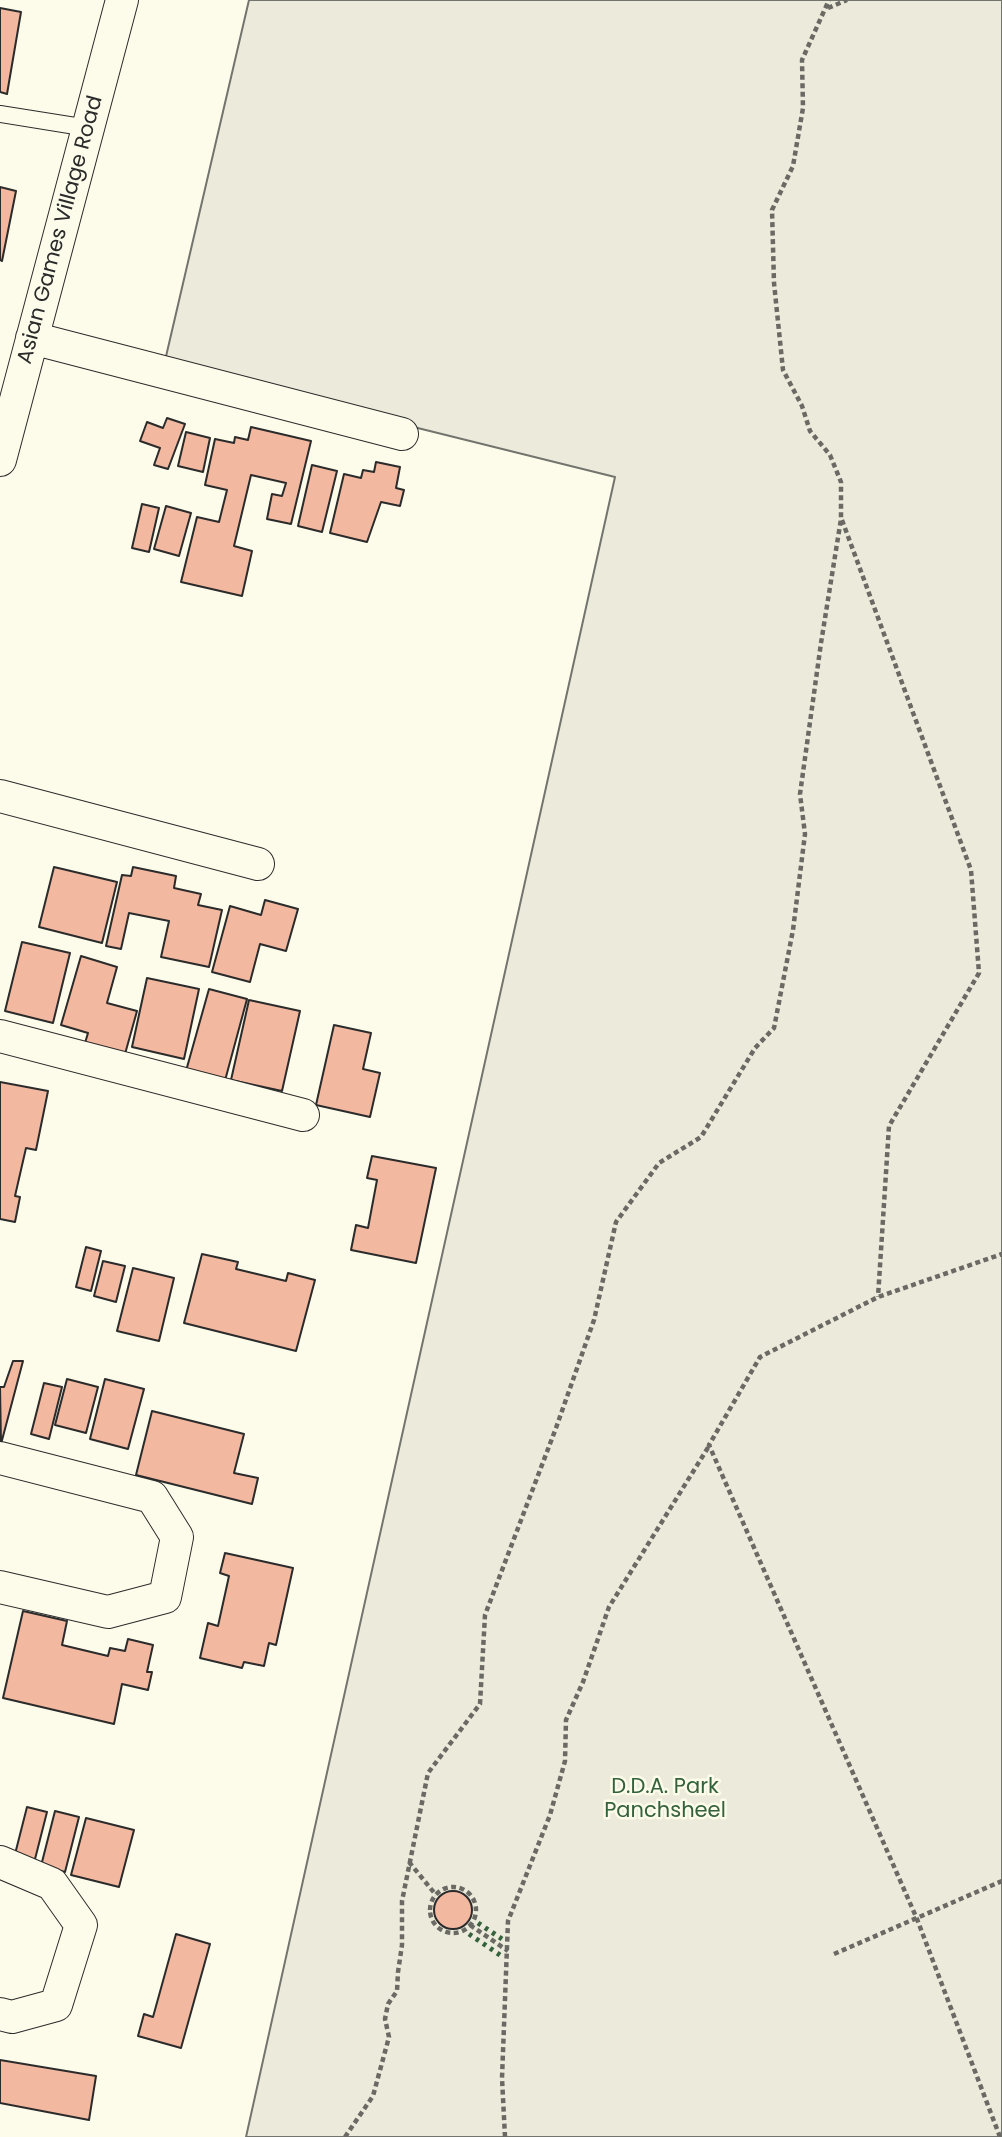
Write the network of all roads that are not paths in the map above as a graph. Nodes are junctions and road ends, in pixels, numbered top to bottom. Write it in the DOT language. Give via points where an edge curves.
graph roads {
  1 [pos="122,0"];
  2 [pos="0,114"];
  3 [pos="88,128"];
  4 [pos="32,338"];
  5 [pos="10,379"];
  6 [pos="402,434"];
  7 [pos="0,460"];
  8 [pos="0,796"];
  9 [pos="258,864"];
  10 [pos="0,1036"];
  11 [pos="303,1115"];
  12 [pos="0,1458"];
  13 [pos="0,1587"];
  14 [pos="0,1863"];
  15 [pos="0,2014"];
  1 -- 3 [label="street, Asian Games Village Road"];
  2 -- 3 [label="lane"];
  3 -- 4 [label="street, Asian Games Village Road"];
  4 -- 5 [label="street, Asian Games Village Road"];
  4 -- 6 [label="street"];
  5 -- 7 [label="street, Asian Games Village Road"];
  8 -- 9 [label="street"];
  10 -- 11 [label="street"];
  12 -- 13 [label="street" via="152,1497 177,1537 165,1597 108,1612"];
  14 -- 15 [label="street" via="52,1884 80,1925 56,2005 12,2018"];
}
